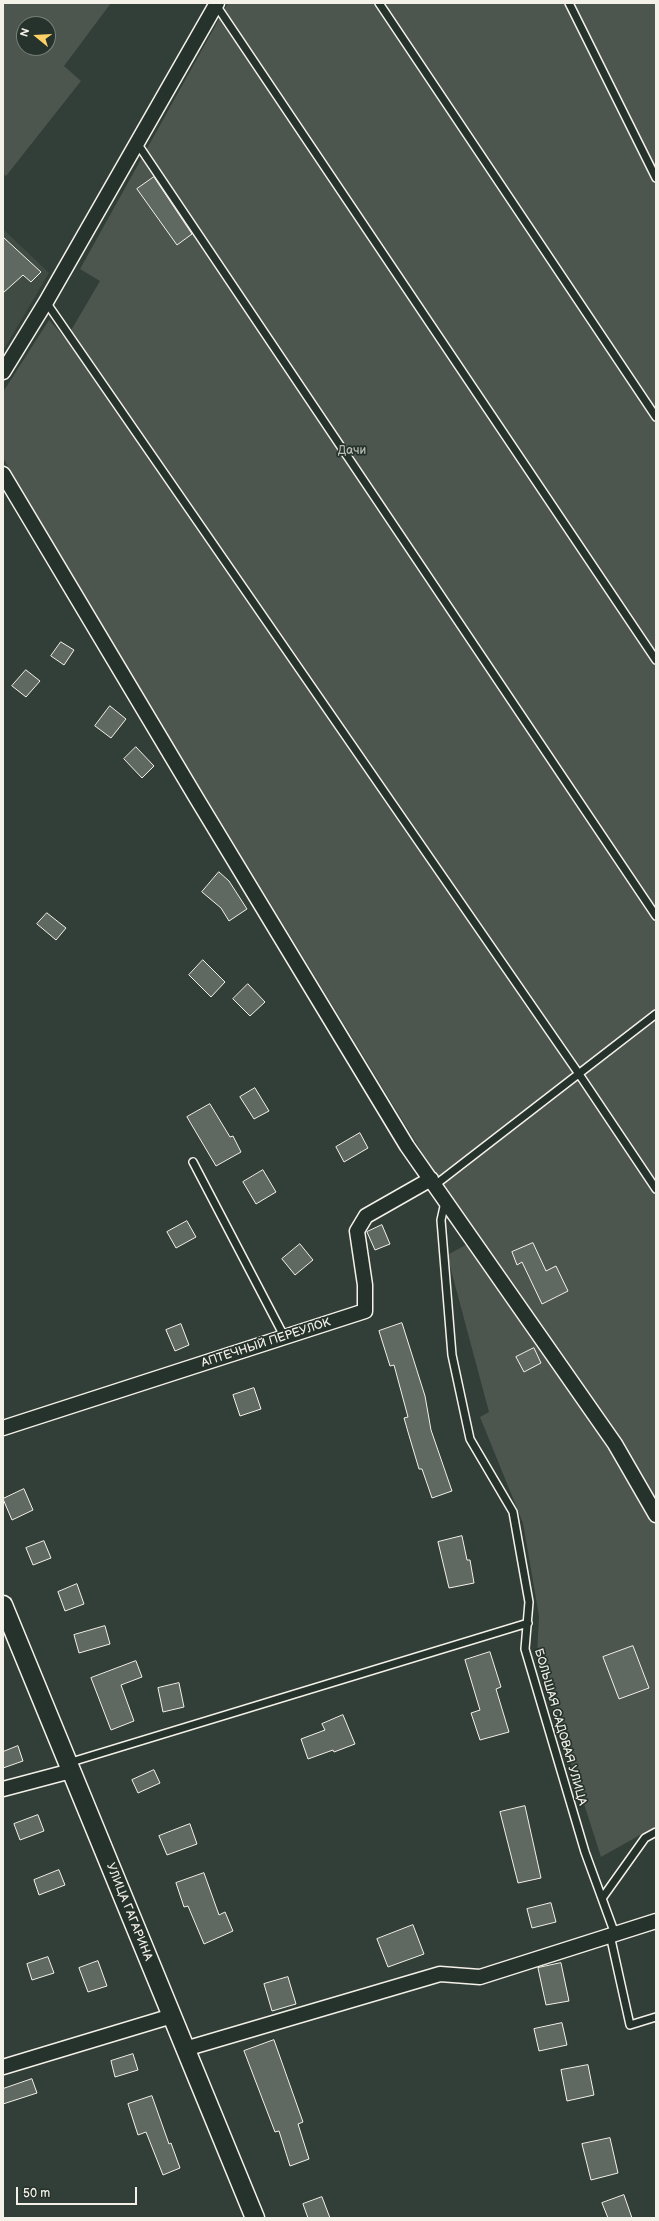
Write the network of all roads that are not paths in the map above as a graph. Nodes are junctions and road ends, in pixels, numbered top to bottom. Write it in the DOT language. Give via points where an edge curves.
graph roads {
  1 [pos="379,3"];
  2 [pos="569,3"];
  3 [pos="216,4"];
  4 [pos="137,143"];
  5 [pos="656,178"];
  6 [pos="46,302"];
  7 [pos="3,372"];
  8 [pos="656,418"];
  9 [pos="3,474"];
  10 [pos="656,660"];
  11 [pos="656,916"];
  12 [pos="656,1014"];
  13 [pos="580,1074"];
  14 [pos="193,1162"];
  15 [pos="433,1182"];
  16 [pos="656,1189"];
  17 [pos="445,1200"];
  18 [pos="284,1336"];
  19 [pos="3,1428"];
  20 [pos="656,1515"];
  21 [pos="3,1605"];
  22 [pos="528,1623"];
  23 [pos="69,1767"];
  24 [pos="3,1789"];
  25 [pos="656,1832"];
  26 [pos="602,1897"];
  27 [pos="656,1921"];
  28 [pos="612,1935"];
  29 [pos="172,2016"];
  30 [pos="656,2017"];
  31 [pos="185,2049"];
  32 [pos="3,2067"];
  33 [pos="255,2218"];
  1 -- 8 [label="lane"];
  2 -- 5 [label="lane"];
  3 -- 4 [label="street"];
  3 -- 10 [label="lane"];
  4 -- 6 [label="street"];
  4 -- 11 [label="lane"];
  6 -- 7 [label="street"];
  6 -- 13 [label="lane"];
  9 -- 15 [label="street" via="205,813 403,1139"];
  12 -- 13 [label="lane"];
  13 -- 15 [label="lane"];
  13 -- 16 [label="lane"];
  14 -- 18 [label="lane"];
  15 -- 17 [label="street"];
  15 -- 18 [label="street, АПТЕЧНЫЙ ПЕРЕУЛОК" via="366,1216 357,1231 365,1285 365,1312"];
  17 -- 20 [label="street" via="615,1444"];
  17 -- 22 [label="lane, БОЛЬШАЯ САДОВАЯ УЛИЦА" via="441,1220 452,1355 470,1439 513,1512 529,1602"];
  18 -- 19 [label="street, АПТЕЧНЫЙ ПЕРЕУЛОК"];
  21 -- 23 [label="street, УЛИЦА ГАГАРИНА"];
  22 -- 23 [label="lane"];
  22 -- 26 [label="lane, БОЛЬШАЯ САДОВАЯ УЛИЦА" via="525,1649 585,1852"];
  23 -- 24 [label="street"];
  23 -- 29 [label="street, УЛИЦА ГАГАРИНА"];
  25 -- 26 [label="lane" via="645,1838"];
  26 -- 28 [label="lane, БОЛЬШАЯ САДОВАЯ УЛИЦА"];
  27 -- 28 [label="street"];
  28 -- 30 [label="lane, БОЛЬШАЯ САДОВАЯ УЛИЦА" via="630,2025"];
  28 -- 31 [label="street" via="480,1977 440,1974"];
  29 -- 31 [label="street, УЛИЦА ГАГАРИНА"];
  29 -- 32 [label="street"];
  31 -- 33 [label="street, УЛИЦА ГАГАРИНА"];
}
